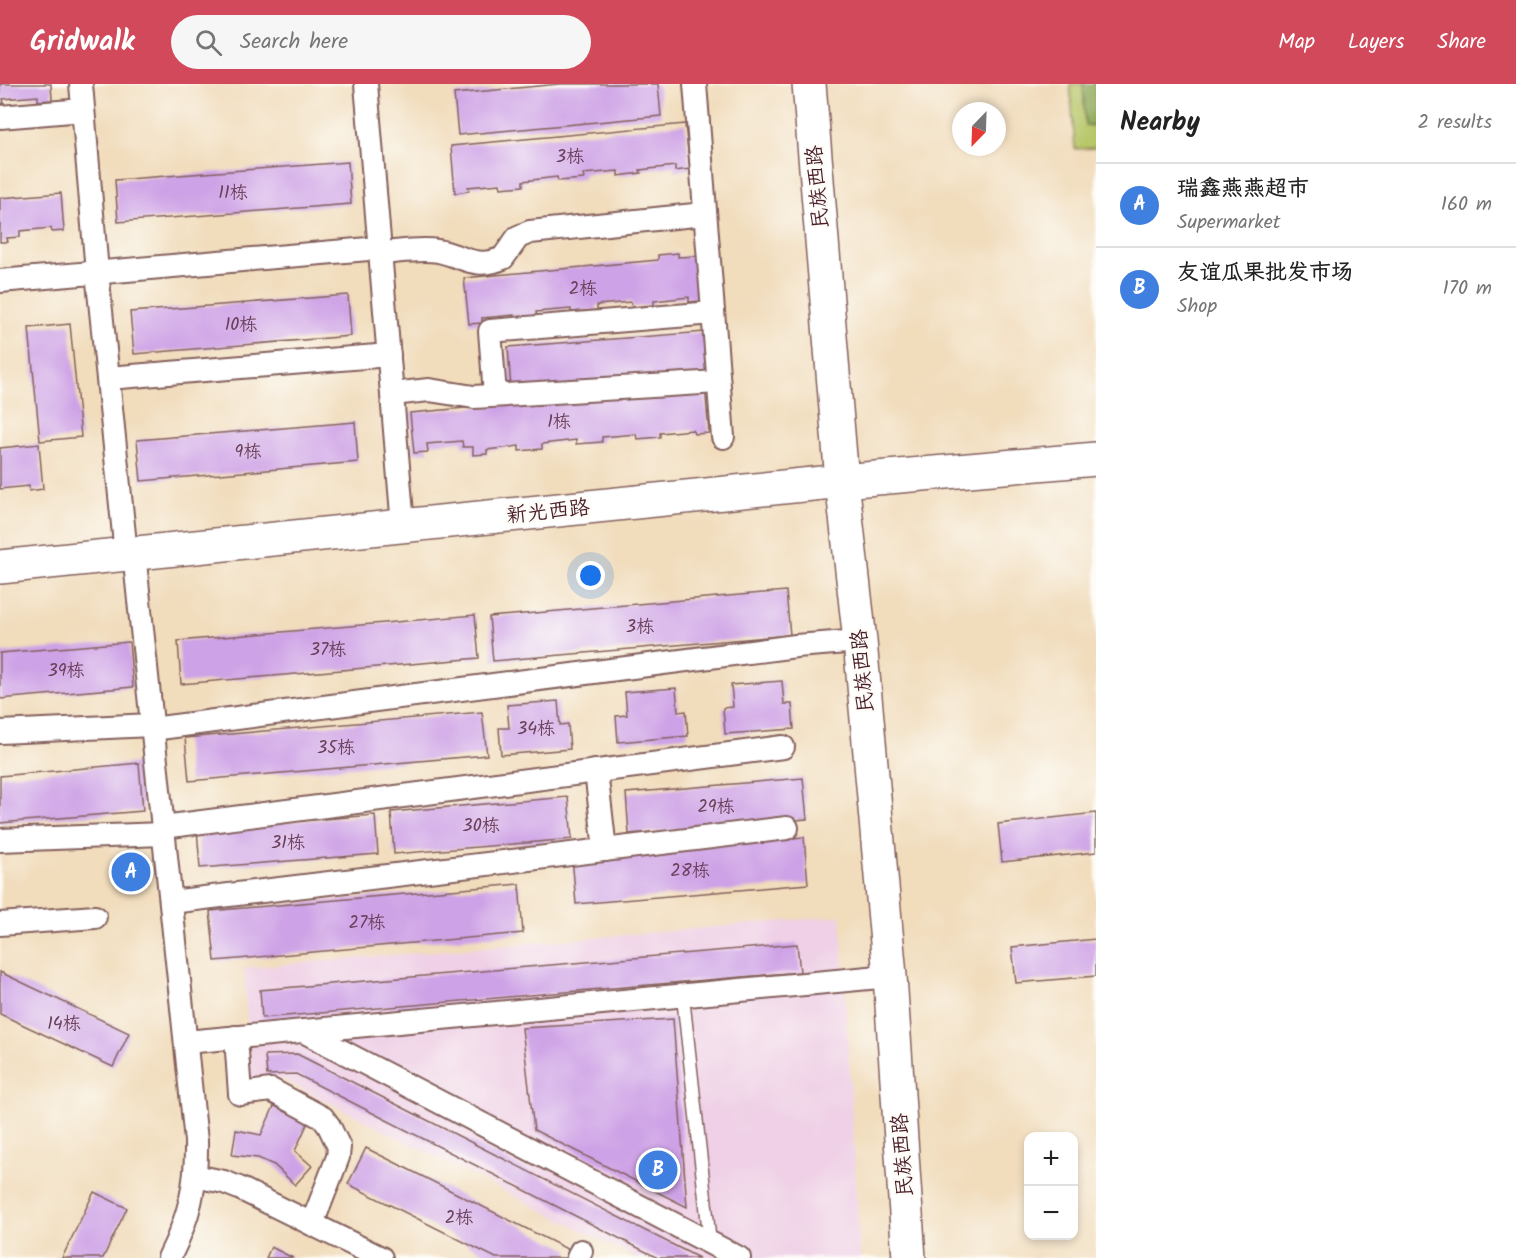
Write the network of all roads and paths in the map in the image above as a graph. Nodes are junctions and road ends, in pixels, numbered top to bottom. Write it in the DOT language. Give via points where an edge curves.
graph roads {
  1 [pos="81,84"];
  2 [pos="366,84"];
  3 [pos="695,84"];
  4 [pos="809,84"];
  5 [pos="83,110"];
  6 [pos="0,117"];
  7 [pos="704,214"];
  8 [pos="380,251"];
  9 [pos="97,272"];
  10 [pos="0,281"];
  11 [pos="712,313"];
  12 [pos="389,355"];
  13 [pos="108,378"];
  14 [pos="718,382"];
  15 [pos="392,394"];
  16 [pos="495,395"];
  17 [pos="723,437"];
  18 [pos="1096,459"];
  19 [pos="842,481"];
  20 [pos="403,526"];
  21 [pos="130,554"];
  22 [pos="0,567"];
  23 [pos="860,641"];
  24 [pos="152,727"];
  25 [pos="0,732"];
  26 [pos="783,747"];
  27 [pos="596,771"];
  28 [pos="787,828"];
  29 [pos="163,830"];
  30 [pos="0,840"];
  31 [pos="605,850"];
  32 [pos="171,902"];
  33 [pos="95,916"];
  34 [pos="0,924"];
  35 [pos="890,976"];
  36 [pos="683,997"];
  37 [pos="303,1031"];
  38 [pos="236,1037"];
  39 [pos="186,1042"];
  40 [pos="195,1176"];
  41 [pos="312,1224"];
  42 [pos="710,1244"];
  43 [pos="169,1258"];
  44 [pos="381,1258"];
  45 [pos="739,1258"];
  46 [pos="909,1258"];
  1 -- 5 [label="street"];
  2 -- 8 [label="street"];
  3 -- 7 [label="street"];
  4 -- 19 [label="main road, 民族西路"];
  5 -- 6 [label="street"];
  5 -- 9 [label="street"];
  7 -- 8 [label="street" via="530,232 518,237 503,258 486,262 472,263 439,251"];
  7 -- 11 [label="street"];
  8 -- 9 [label="street"];
  8 -- 12 [label="street"];
  9 -- 10 [label="street"];
  9 -- 13 [label="street"];
  11 -- 14 [label="street"];
  11 -- 16 [label="street" via="490,331"];
  12 -- 13 [label="street"];
  12 -- 15 [label="street"];
  13 -- 21 [label="street"];
  14 -- 16 [label="street"];
  14 -- 17 [label="street"];
  15 -- 16 [label="street" via="429,390 474,397"];
  15 -- 20 [label="street"];
  18 -- 19 [label="main road, 新光西路"];
  19 -- 20 [label="main road, 新光西路"];
  19 -- 23 [label="main road, 民族西路"];
  20 -- 21 [label="main road, 新光西路"];
  21 -- 22 [label="main road, 新光西路"];
  21 -- 24 [label="street"];
  23 -- 24 [label="street"];
  23 -- 35 [label="main road, 民族西路"];
  24 -- 25 [label="street"];
  24 -- 29 [label="street"];
  26 -- 27 [label="street"];
  27 -- 29 [label="street"];
  27 -- 31 [label="street"];
  28 -- 31 [label="street"];
  29 -- 30 [label="street"];
  29 -- 32 [label="street"];
  31 -- 32 [label="street"];
  32 -- 39 [label="street"];
  33 -- 34 [label="street"];
  35 -- 36 [label="street"];
  35 -- 46 [label="main road, 民族西路"];
  36 -- 37 [label="street"];
  36 -- 42 [label="lane"];
  37 -- 38 [label="street"];
  37 -- 42 [label="street"];
  38 -- 39 [label="street"];
  38 -- 41 [label="street" via="240,1094 271,1090 277,1093 323,1118 339,1147"];
  39 -- 40 [label="street" via="196,1141"];
  40 -- 41 [label="street" via="232,1184"];
  40 -- 43 [label="street" via="188,1215"];
  41 -- 44 [label="street"];
  42 -- 45 [label="street"];
}
